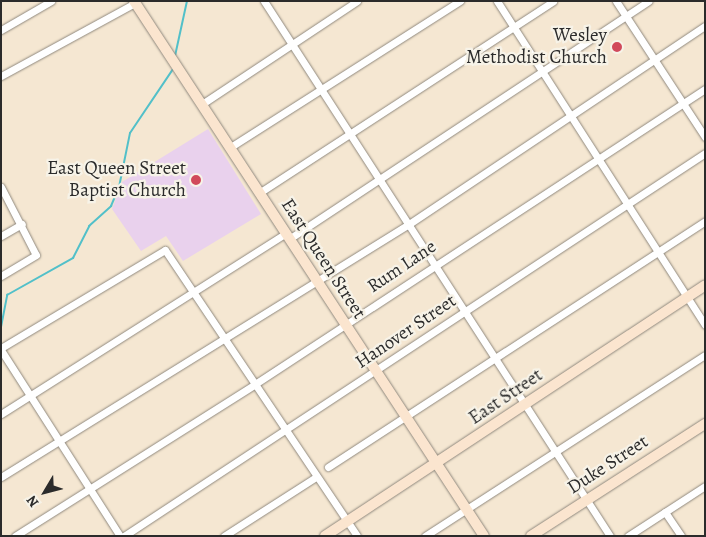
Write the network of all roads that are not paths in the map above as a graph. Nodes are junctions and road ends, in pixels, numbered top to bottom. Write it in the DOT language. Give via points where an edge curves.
graph roads {
  1 [pos="51,1"];
  2 [pos="264,1"];
  3 [pos="357,1"];
  4 [pos="460,1"];
  5 [pos="497,1"];
  6 [pos="553,1"];
  7 [pos="616,1"];
  8 [pos="648,1"];
  9 [pos="135,2"];
  10 [pos="626,16"];
  11 [pos="705,26"];
  12 [pos="514,28"];
  13 [pos="1,30"];
  14 [pos="292,44"];
  15 [pos="654,60"];
  16 [pos="542,72"];
  17 [pos="1,76"];
  18 [pos="705,89"];
  19 [pos="322,91"];
  20 [pos="682,102"];
  21 [pos="202,104"];
  22 [pos="569,115"];
  23 [pos="350,136"];
  24 [pos="705,137"];
  25 [pos="229,148"];
  26 [pos="705,153"];
  27 [pos="599,159"];
  28 [pos="378,180"];
  29 [pos="1,187"];
  30 [pos="259,193"];
  31 [pos="627,204"];
  32 [pos="705,221"];
  33 [pos="22,224"];
  34 [pos="409,224"];
  35 [pos="1,236"];
  36 [pos="288,236"];
  37 [pos="658,252"];
  38 [pos="434,265"];
  39 [pos="1,276"];
  40 [pos="316,281"];
  41 [pos="705,285"];
  42 [pos="195,292"];
  43 [pos="687,297"];
  44 [pos="464,313"];
  45 [pos="346,325"];
  46 [pos="705,325"];
  47 [pos="225,338"];
  48 [pos="1,349"];
  49 [pos="705,355"];
  50 [pos="494,357"];
  51 [pos="376,372"];
  52 [pos="254,384"];
  53 [pos="31,396"];
  54 [pos="526,405"];
  55 [pos="1,414"];
  56 [pos="407,417"];
  57 [pos="705,424"];
  58 [pos="285,432"];
  59 [pos="58,440"];
  60 [pos="557,452"];
  61 [pos="437,464"];
  62 [pos="328,467"];
  63 [pos="316,477"];
  64 [pos="1,478"];
  65 [pos="705,486"];
  66 [pos="89,488"];
  67 [pos="588,500"];
  68 [pos="466,511"];
  69 [pos="665,512"];
  70 [pos="348,521"];
  71 [pos="15,536"];
  72 [pos="120,536"];
  73 [pos="124,536"];
  74 [pos="224,536"];
  75 [pos="325,536"];
  76 [pos="357,536"];
  77 [pos="426,536"];
  78 [pos="484,536"];
  79 [pos="531,536"];
  80 [pos="610,536"];
  81 [pos="628,536"];
  82 [pos="681,536"];
  1 -- 13 [label="street"];
  2 -- 14 [label="street"];
  3 -- 14 [label="street"];
  4 -- 19 [label="street"];
  5 -- 12 [label="street"];
  6 -- 12 [label="street"];
  7 -- 10 [label="street"];
  8 -- 10 [label="street"];
  9 -- 17 [label="street"];
  9 -- 21 [label="main road, East Queen Street"];
  10 -- 15 [label="street"];
  10 -- 16 [label="street"];
  11 -- 15 [label="street"];
  12 -- 16 [label="street"];
  12 -- 23 [label="street"];
  14 -- 19 [label="street"];
  14 -- 21 [label="street"];
  15 -- 20 [label="street"];
  15 -- 22 [label="street"];
  16 -- 22 [label="street"];
  16 -- 28 [label="street"];
  18 -- 20 [label="street, Rum Lane"];
  19 -- 23 [label="street"];
  19 -- 25 [label="street"];
  20 -- 24 [label="street"];
  20 -- 27 [label="street, Rum Lane"];
  21 -- 25 [label="main road, East Queen Street"];
  22 -- 27 [label="street"];
  22 -- 34 [label="street"];
  23 -- 28 [label="street"];
  23 -- 30 [label="street"];
  25 -- 30 [label="main road, East Queen Street"];
  26 -- 31 [label="street, Hanover Street"];
  27 -- 31 [label="street"];
  27 -- 38 [label="street, Rum Lane"];
  28 -- 34 [label="street"];
  28 -- 36 [label="street"];
  29 -- 33 [label="street"];
  30 -- 36 [label="main road, East Queen Street"];
  31 -- 37 [label="street"];
  31 -- 44 [label="street, Hanover Street"];
  32 -- 37 [label="street"];
  33 -- 35 [label="street"];
  33 -- 39 [label="street" via="36,257"];
  34 -- 38 [label="street"];
  34 -- 40 [label="street"];
  36 -- 40 [label="main road, East Queen Street"];
  36 -- 42 [label="street"];
  37 -- 43 [label="street"];
  37 -- 50 [label="street"];
  38 -- 44 [label="street"];
  38 -- 45 [label="street, Rum Lane"];
  40 -- 45 [label="main road, East Queen Street"];
  40 -- 47 [label="street"];
  41 -- 43 [label="main road, East Street"];
  42 -- 47 [label="street"];
  42 -- 48 [label="street" via="164,249"];
  42 -- 53 [label="street"];
  43 -- 46 [label="street"];
  43 -- 54 [label="main road, East Street"];
  44 -- 50 [label="street"];
  44 -- 51 [label="street, Hanover Street"];
  45 -- 51 [label="main road, East Queen Street"];
  45 -- 52 [label="street, Rum Lane"];
  47 -- 52 [label="street"];
  47 -- 59 [label="street"];
  48 -- 53 [label="street"];
  49 -- 60 [label="street"];
  50 -- 54 [label="street"];
  50 -- 56 [label="street"];
  51 -- 56 [label="main road, East Queen Street"];
  51 -- 58 [label="street, Hanover Street"];
  52 -- 58 [label="street"];
  52 -- 66 [label="street, Rum Lane"];
  53 -- 55 [label="street"];
  53 -- 59 [label="street"];
  54 -- 60 [label="street"];
  54 -- 61 [label="main road, East Street"];
  56 -- 61 [label="main road, East Queen Street"];
  56 -- 62 [label="street"];
  57 -- 67 [label="main road, Duke Street"];
  58 -- 63 [label="street"];
  58 -- 73 [label="street, Hanover Street"];
  59 -- 64 [label="street"];
  59 -- 66 [label="street"];
  60 -- 67 [label="street"];
  60 -- 68 [label="street"];
  61 -- 68 [label="main road, East Queen Street"];
  61 -- 70 [label="main road, East Street"];
  63 -- 70 [label="street"];
  63 -- 74 [label="street"];
  65 -- 69 [label="street"];
  66 -- 71 [label="street, Rum Lane"];
  66 -- 72 [label="street"];
  67 -- 79 [label="main road, Duke Street"];
  67 -- 80 [label="street"];
  68 -- 77 [label="street"];
  68 -- 78 [label="main road, East Queen Street"];
  69 -- 81 [label="street"];
  69 -- 82 [label="street"];
  70 -- 75 [label="main road, East Street"];
  70 -- 76 [label="street"];
}
